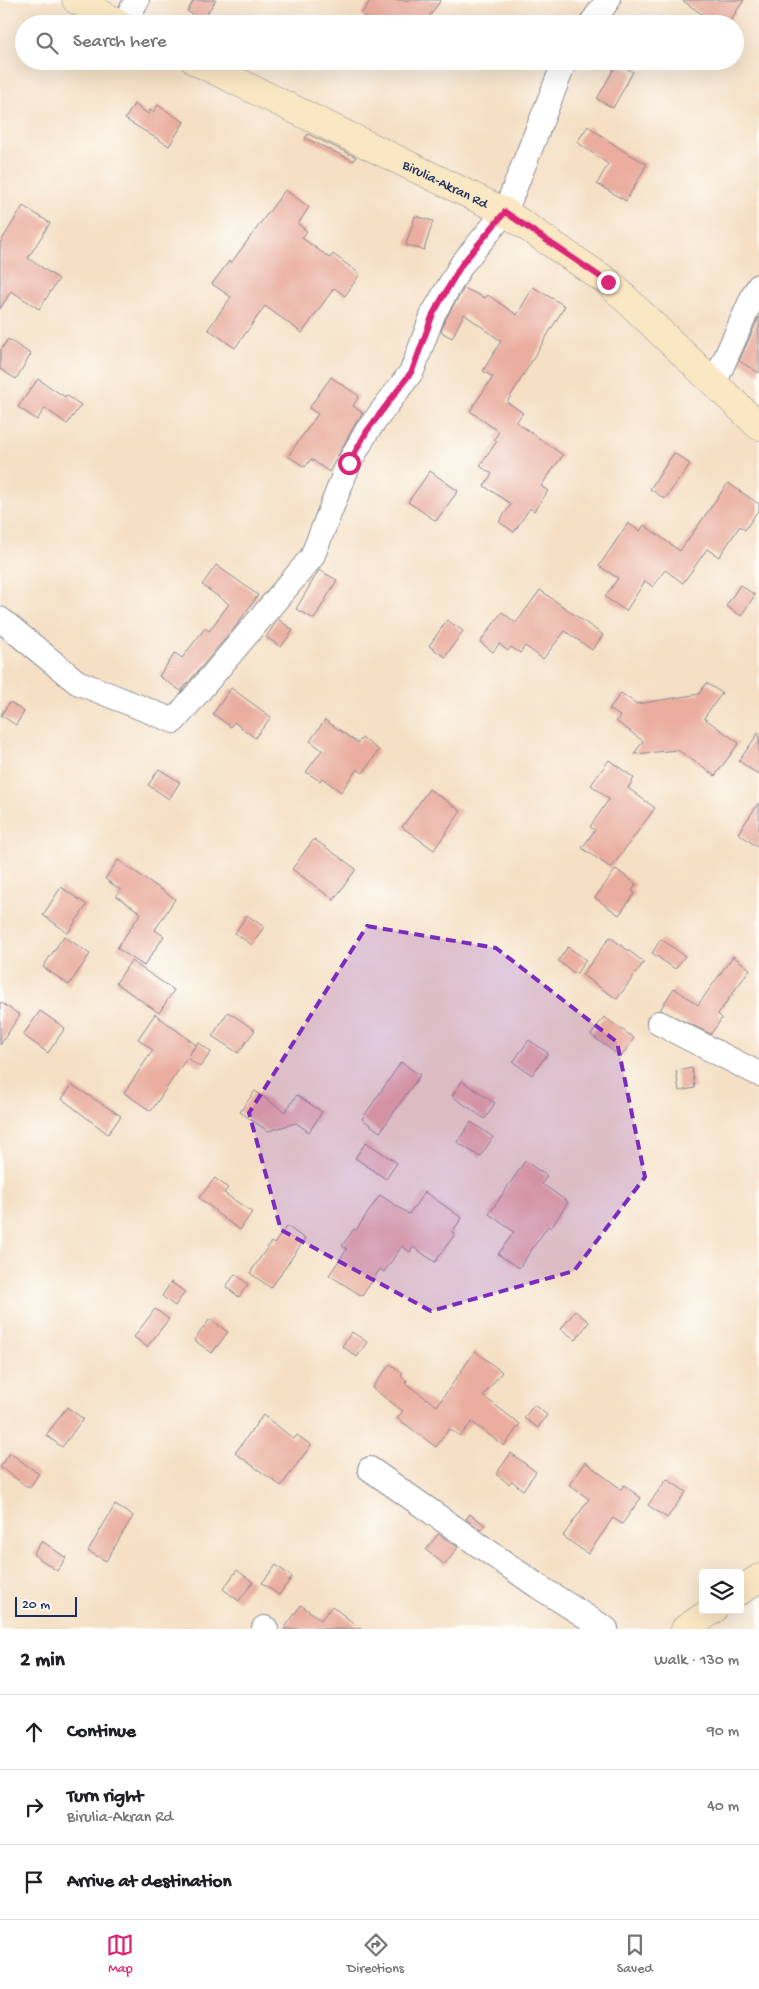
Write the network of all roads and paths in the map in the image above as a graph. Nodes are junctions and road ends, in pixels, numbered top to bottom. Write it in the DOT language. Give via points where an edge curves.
graph roads {
  1 [pos="76,0"];
  2 [pos="137,0"];
  3 [pos="608,0"];
  4 [pos="104,15"];
  5 [pos="127,15"];
  6 [pos="597,15"];
  7 [pos="213,70"];
  8 [pos="561,70"];
  9 [pos="505,212"];
  10 [pos="759,286"];
  11 [pos="714,384"];
  12 [pos="759,426"];
  13 [pos="0,619"];
  14 [pos="659,1023"];
  15 [pos="759,1074"];
  16 [pos="370,1468"];
  17 [pos="759,1578"];
  18 [pos="744,1588"];
  19 [pos="707,1614"];
  20 [pos="606,1629"];
  21 [pos="686,1629"];
  1 -- 4 [label="street"];
  2 -- 5 [label="street"];
  3 -- 6 [label="street"];
  7 -- 9 [label="street, Birulia-Akran Rd"];
  8 -- 9 [label="street"];
  9 -- 11 [label="street, Birulia-Akran Rd" via="608,282"];
  9 -- 13 [label="street" via="462,264 433,314 412,371 367,431 349,463 312,557 174,721 77,682"];
  10 -- 11 [label="street"];
  11 -- 12 [label="street, Birulia-Akran Rd"];
  14 -- 15 [label="street"];
  16 -- 20 [label="street" via="539,1587"];
  17 -- 18 [label="street"];
  19 -- 21 [label="street"];
}
